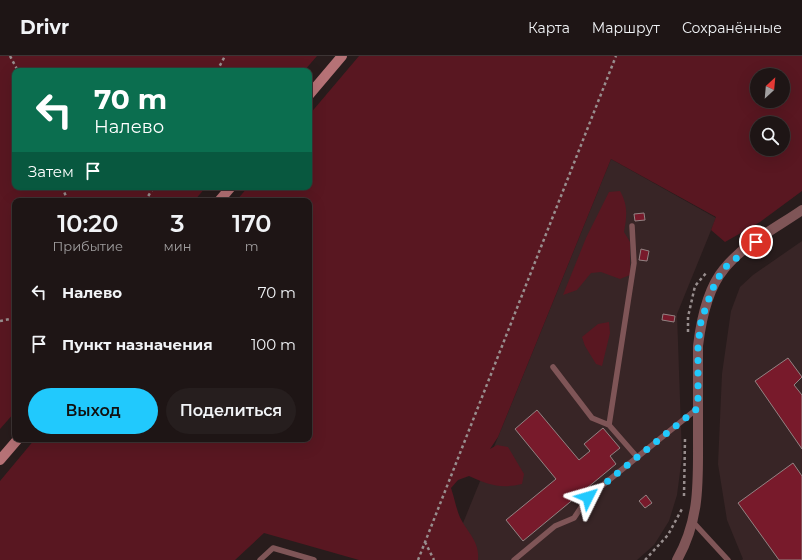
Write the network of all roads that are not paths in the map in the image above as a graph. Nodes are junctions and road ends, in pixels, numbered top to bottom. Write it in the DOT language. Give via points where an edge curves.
graph roads {
  1 [pos="342,56"];
  2 [pos="312,91"];
  3 [pos="228,190"];
  4 [pos="222,198"];
  5 [pos="802,210"];
  6 [pos="632,226"];
  7 [pos="553,367"];
  8 [pos="698,408"];
  9 [pos="610,425"];
  10 [pos="15,442"];
  11 [pos="637,457"];
  12 [pos="0,460"];
  13 [pos="693,522"];
  14 [pos="260,560"];
  15 [pos="314,560"];
  16 [pos="514,560"];
  17 [pos="677,560"];
  18 [pos="728,560"];
  1 -- 2 [label="street"];
  3 -- 4 [label="street"];
  5 -- 8 [label="street" via="745,250 723,269 701,321 698,346"];
  6 -- 9 [label="lane" via="634,263"];
  7 -- 9 [label="lane" via="592,418"];
  8 -- 11 [label="lane"];
  8 -- 13 [label="street" via="698,495"];
  9 -- 11 [label="lane"];
  10 -- 12 [label="street"];
  11 -- 16 [label="lane" via="588,497 574,518 556,526"];
  13 -- 17 [label="street"];
  13 -- 18 [label="lane"];
  14 -- 15 [label="lane" via="273,548"];
}
